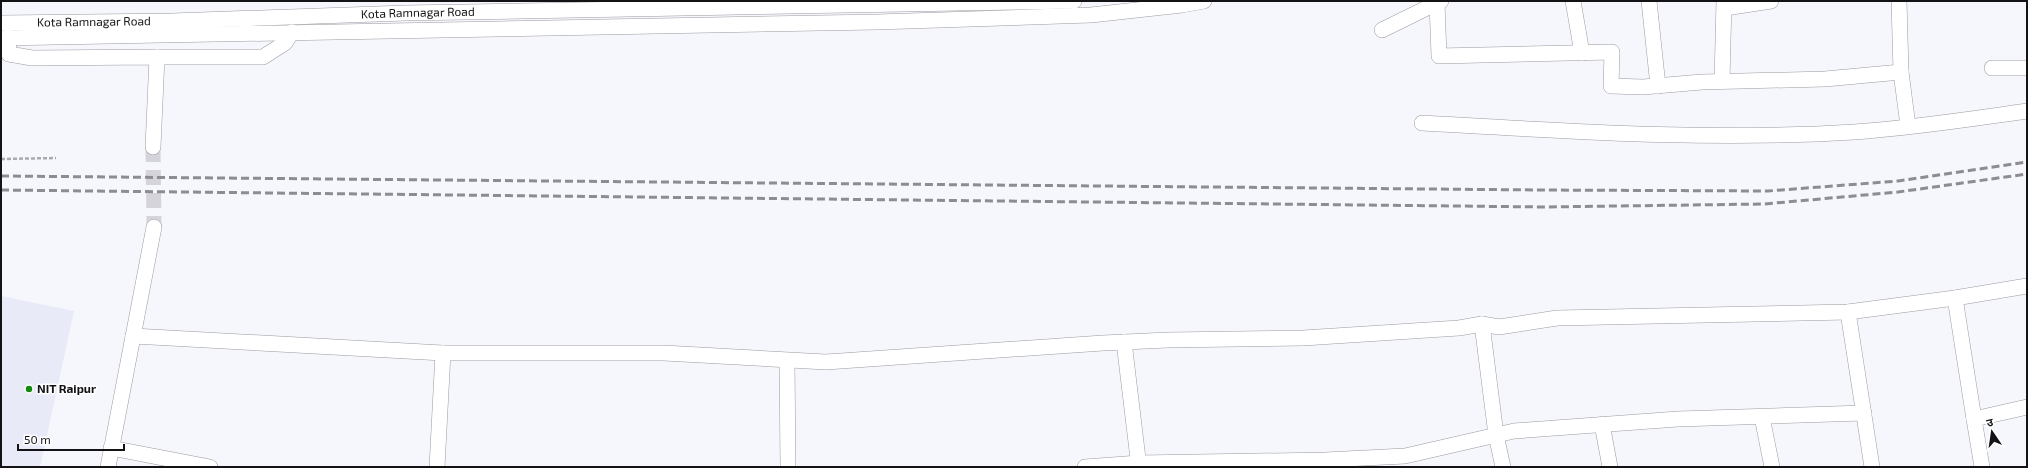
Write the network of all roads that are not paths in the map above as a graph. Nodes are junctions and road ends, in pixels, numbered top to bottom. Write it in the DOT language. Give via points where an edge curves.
graph roads {
  1 [pos="1074,1"];
  2 [pos="1204,1"];
  3 [pos="1574,1"];
  4 [pos="1649,1"];
  5 [pos="1771,1"];
  6 [pos="1899,1"];
  7 [pos="1439,2"];
  8 [pos="1725,5"];
  9 [pos="406,7"];
  10 [pos="328,15"];
  11 [pos="1,23"];
  12 [pos="1382,30"];
  13 [pos="292,32"];
  14 [pos="327,32"];
  15 [pos="4,38"];
  16 [pos="1582,53"];
  17 [pos="156,57"];
  18 [pos="1992,68"];
  19 [pos="2027,68"];
  20 [pos="1901,72"];
  21 [pos="1722,81"];
  22 [pos="1658,86"];
  23 [pos="2027,111"];
  24 [pos="1422,123"];
  25 [pos="1908,126"];
  26 [pos="153,147"];
  27 [pos="154,227"];
  28 [pos="2027,286"];
  29 [pos="1955,298"];
  30 [pos="1848,312"];
  31 [pos="1482,324"];
  32 [pos="133,336"];
  33 [pos="1124,342"];
  34 [pos="443,353"];
  35 [pos="787,361"];
  36 [pos="2027,407"];
  37 [pos="1864,413"];
  38 [pos="1762,417"];
  39 [pos="1974,419"];
  40 [pos="1602,424"];
  41 [pos="1496,435"];
  42 [pos="111,448"];
  43 [pos="1393,462"];
  44 [pos="1139,465"];
  45 [pos="108,467"];
  46 [pos="210,467"];
  47 [pos="437,467"];
  48 [pos="788,467"];
  49 [pos="1085,467"];
  50 [pos="1503,467"];
  51 [pos="1610,467"];
  52 [pos="1772,467"];
  53 [pos="1872,467"];
  54 [pos="1982,467"];
  1 -- 9 [label="street, Kota Ramnagar Road"];
  2 -- 14 [label="street" via="1075,16 869,23"];
  3 -- 16 [label="street"];
  4 -- 22 [label="street"];
  5 -- 8 [label="street"];
  6 -- 20 [label="street"];
  7 -- 12 [label="street"];
  7 -- 16 [label="street" via="1439,56"];
  8 -- 21 [label="street"];
  9 -- 10 [label="street, Kota Ramnagar Road"];
  10 -- 11 [label="street, Kota Ramnagar Road" via="172,21"];
  10 -- 14 [label="street"];
  13 -- 14 [label="street"];
  13 -- 15 [label="street"];
  13 -- 17 [label="street" via="284,43 263,57"];
  15 -- 17 [label="street" via="9,54 32,58"];
  16 -- 22 [label="street" via="1612,52 1611,86"];
  17 -- 26 [label="street"];
  18 -- 19 [label="street"];
  20 -- 21 [label="street" via="1825,79"];
  20 -- 25 [label="street"];
  21 -- 22 [label="street"];
  23 -- 25 [label="street"];
  24 -- 25 [label="street" via="1566,132 1701,136 1854,132"];
  27 -- 32 [label="street"];
  28 -- 29 [label="street"];
  29 -- 30 [label="street"];
  29 -- 39 [label="street"];
  30 -- 31 [label="street" via="1557,318 1499,327"];
  30 -- 37 [label="street"];
  31 -- 33 [label="street" via="1459,328 1303,338"];
  31 -- 41 [label="street"];
  32 -- 34 [label="street"];
  32 -- 42 [label="street"];
  33 -- 35 [label="street" via="826,362"];
  33 -- 44 [label="street"];
  34 -- 35 [label="street" via="664,353"];
  34 -- 47 [label="street"];
  35 -- 48 [label="street"];
  36 -- 39 [label="street"];
  37 -- 38 [label="street"];
  37 -- 53 [label="street"];
  38 -- 40 [label="street"];
  38 -- 52 [label="street"];
  39 -- 54 [label="street"];
  40 -- 41 [label="street" via="1514,431"];
  40 -- 51 [label="street"];
  41 -- 43 [label="street" via="1405,456"];
  41 -- 50 [label="street"];
  42 -- 45 [label="street"];
  42 -- 46 [label="street"];
  43 -- 44 [label="street" via="1325,460"];
  44 -- 49 [label="street"];
}
